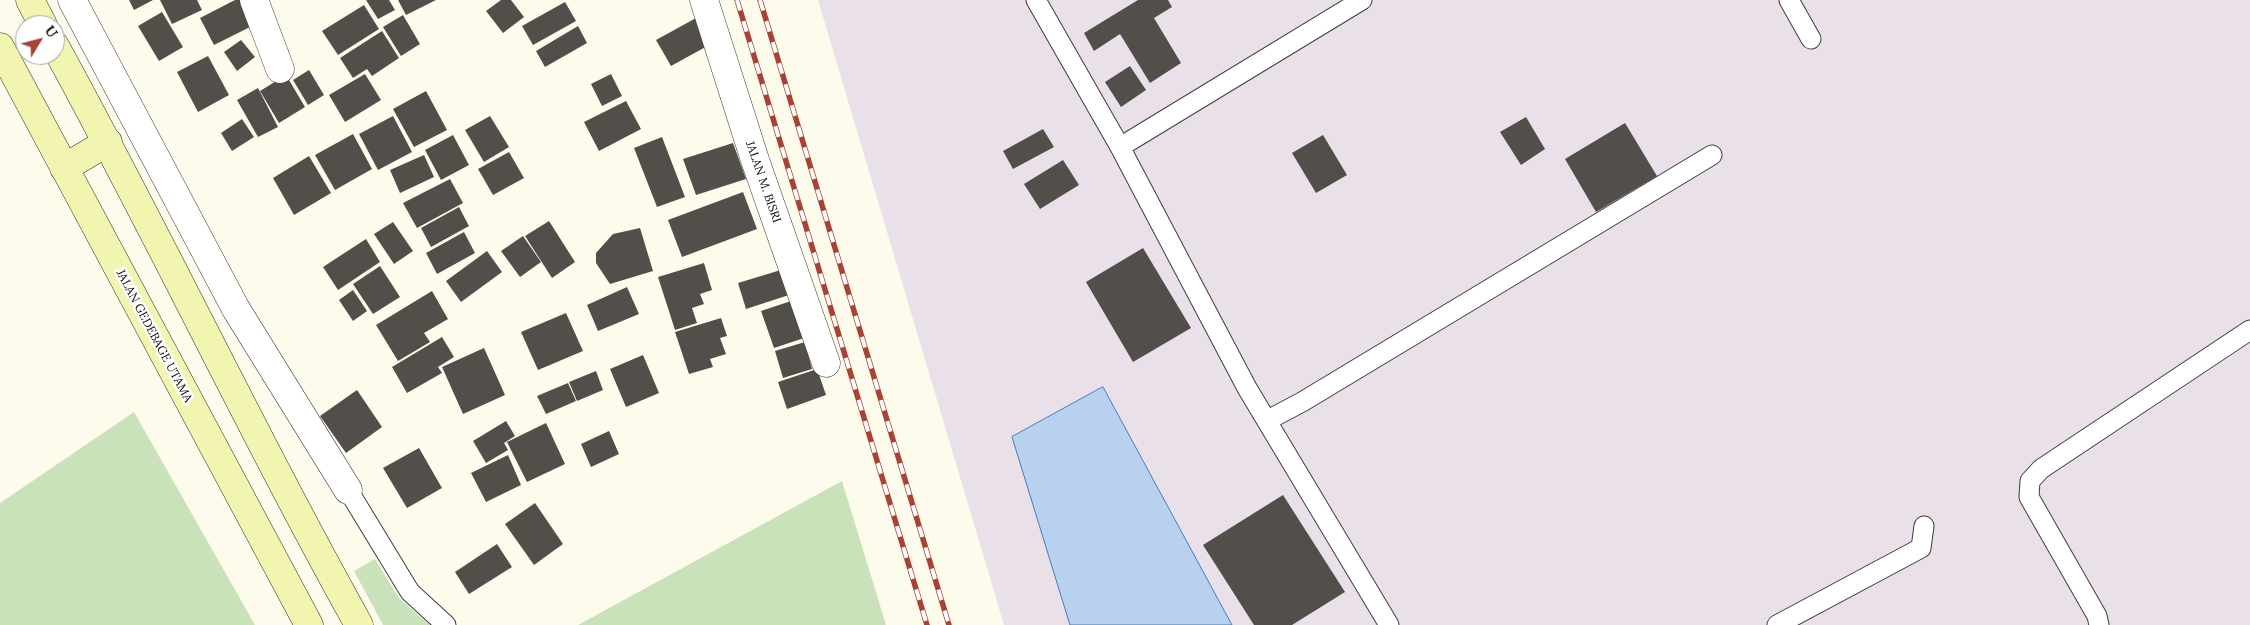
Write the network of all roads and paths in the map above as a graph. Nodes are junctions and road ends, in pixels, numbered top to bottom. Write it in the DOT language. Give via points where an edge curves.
graph roads {
  1 [pos="254,0"];
  2 [pos="704,0"];
  3 [pos="1036,0"];
  4 [pos="1362,0"];
  5 [pos="1790,0"];
  6 [pos="74,2"];
  7 [pos="41,15"];
  8 [pos="1811,39"];
  9 [pos="0,47"];
  10 [pos="65,64"];
  11 [pos="280,69"];
  12 [pos="108,142"];
  13 [pos="1120,147"];
  14 [pos="1712,155"];
  15 [pos="64,168"];
  16 [pos="2250,330"];
  17 [pos="826,363"];
  18 [pos="1268,420"];
  19 [pos="348,490"];
  20 [pos="1924,526"];
  21 [pos="309,625"];
  22 [pos="359,625"];
  23 [pos="446,625"];
  24 [pos="1389,625"];
  25 [pos="1777,625"];
  26 [pos="2099,625"];
  1 -- 11 [label="street"];
  2 -- 17 [label="street, JALAN M. BISRI" via="755,160"];
  3 -- 13 [label="lane"];
  4 -- 13 [label="lane"];
  5 -- 8 [label="lane"];
  6 -- 7 [label="street"];
  6 -- 19 [label="street" via="236,309"];
  9 -- 15 [label="main road, JALAN GEDEBAGE UTAMA"];
  10 -- 12 [label="main road"];
  12 -- 15 [label="main road"];
  12 -- 22 [label="main road" via="297,513"];
  13 -- 18 [label="lane" via="1246,388"];
  14 -- 18 [label="lane"];
  15 -- 21 [label="main road, JALAN GEDEBAGE UTAMA"];
  16 -- 26 [label="lane" via="2041,469 2030,481 2029,497 2097,616"];
  18 -- 24 [label="lane"];
  19 -- 23 [label="lane" via="410,592"];
  20 -- 25 [label="lane" via="1921,548"];
}
